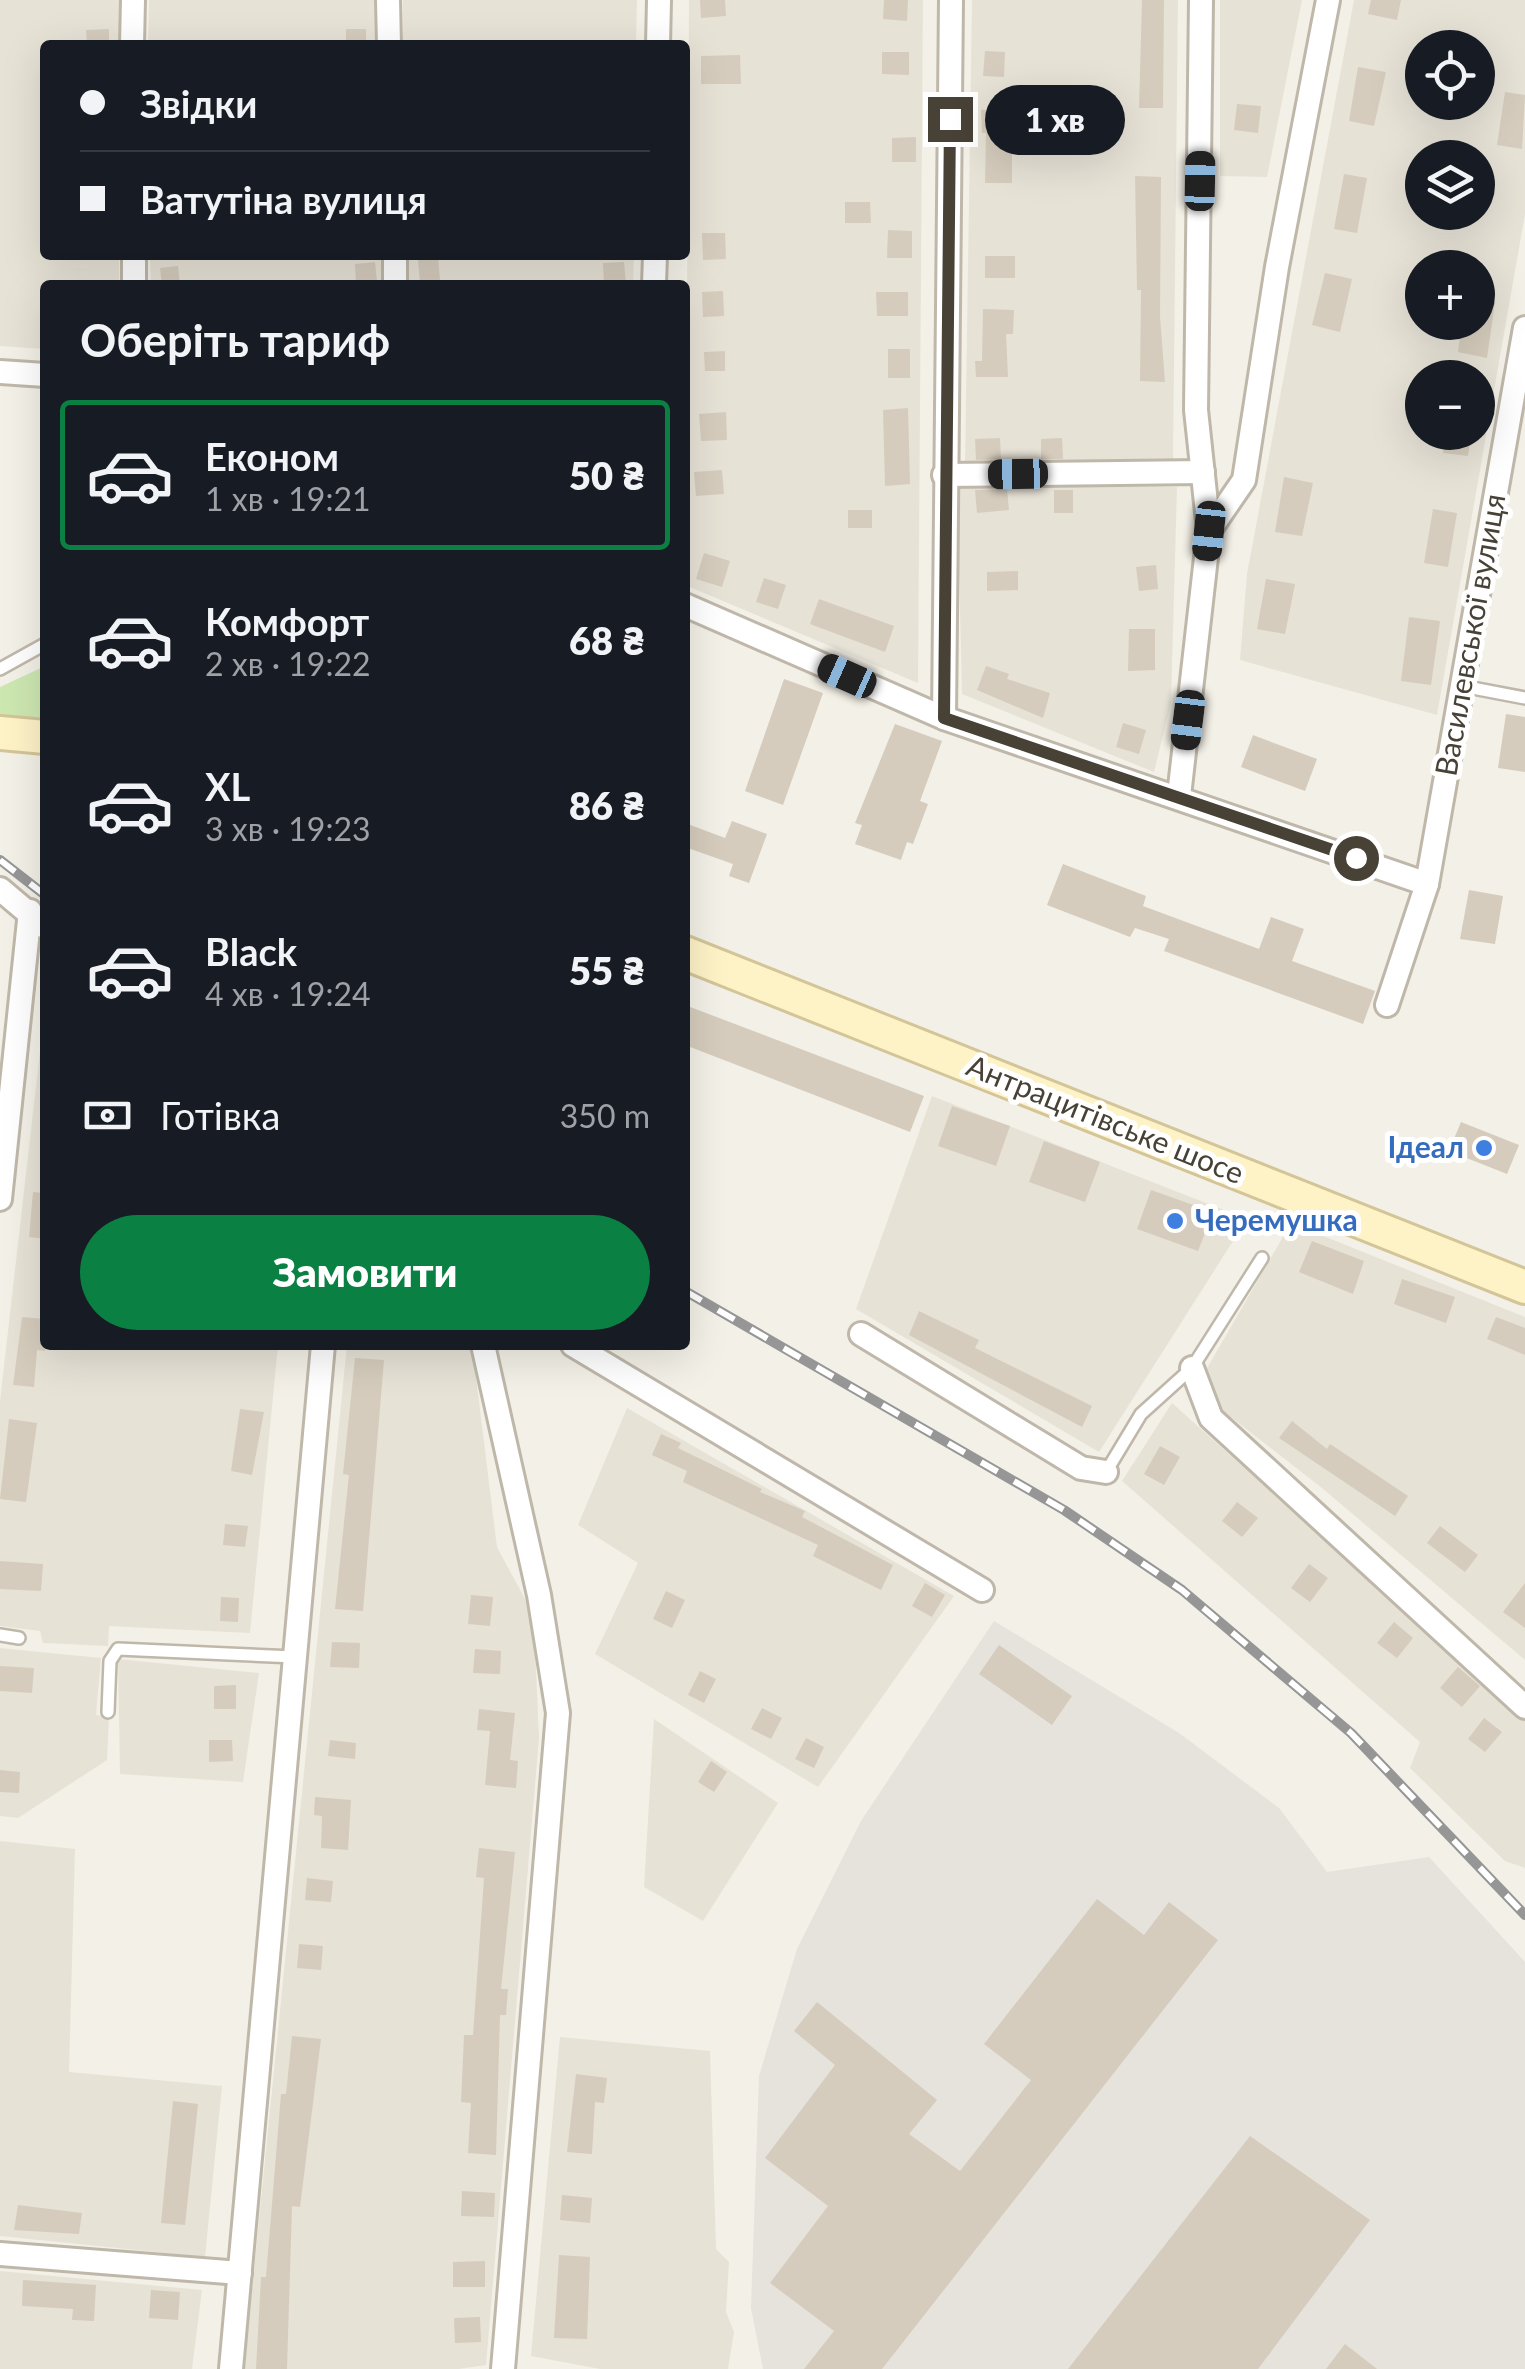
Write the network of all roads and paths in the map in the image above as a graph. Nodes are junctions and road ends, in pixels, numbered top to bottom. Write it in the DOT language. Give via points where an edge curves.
graph roads {
  1 [pos="133,0"];
  2 [pos="388,0"];
  3 [pos="659,0"];
  4 [pos="951,0"];
  5 [pos="1202,0"];
  6 [pos="1328,0"];
  7 [pos="132,40"];
  8 [pos="388,40"];
  9 [pos="658,40"];
  10 [pos="1525,328"];
  11 [pos="0,372"];
  12 [pos="40,374"];
  13 [pos="1202,472"];
  14 [pos="944,475"];
  15 [pos="1209,531"];
  16 [pos="690,607"];
  17 [pos="40,647"];
  18 [pos="0,669"];
  19 [pos="1462,686"];
  20 [pos="1525,698"];
  21 [pos="944,718"];
  22 [pos="0,733"];
  23 [pos="40,737"];
  24 [pos="1179,796"];
  25 [pos="1426,884"];
  26 [pos="0,888"];
  27 [pos="37,920"];
  28 [pos="690,955"];
  29 [pos="1387,1005"];
  30 [pos="0,1199"];
  31 [pos="1262,1258"];
  32 [pos="1525,1287"];
  33 [pos="861,1334"];
  34 [pos="323,1350"];
  35 [pos="484,1350"];
  36 [pos="581,1350"];
  37 [pos="1192,1368"];
  38 [pos="1106,1472"];
  39 [pos="982,1590"];
  40 [pos="0,1635"];
  41 [pos="18,1638"];
  42 [pos="295,1657"];
  43 [pos="1525,1707"];
  44 [pos="108,1712"];
  45 [pos="0,2254"];
  46 [pos="240,2273"];
  47 [pos="231,2369"];
  48 [pos="504,2369"];
  1 -- 7 [label="street"];
  2 -- 8 [label="street"];
  3 -- 9 [label="street"];
  4 -- 14 [label="street"];
  5 -- 13 [label="street" via="1196,410"];
  6 -- 15 [label="street" via="1244,480"];
  10 -- 19 [label="street, Василевської вулиця"];
  11 -- 12 [label="street"];
  13 -- 14 [label="street"];
  13 -- 15 [label="street"];
  14 -- 21 [label="street"];
  15 -- 24 [label="street"];
  16 -- 21 [label="street"];
  17 -- 18 [label="lane"];
  19 -- 20 [label="lane"];
  19 -- 25 [label="street, Василевської вулиця"];
  21 -- 24 [label="street"];
  22 -- 23 [label="main road"];
  24 -- 25 [label="street"];
  25 -- 29 [label="street, Василевської вулиця"];
  26 -- 27 [label="street"];
  27 -- 30 [label="street"];
  28 -- 32 [label="main road, Антрацитівське шосе"];
  31 -- 37 [label="lane"];
  33 -- 38 [label="street" via="1080,1468"];
  34 -- 42 [label="street"];
  35 -- 48 [label="street" via="558,1713"];
  36 -- 39 [label="street"];
  37 -- 38 [label="lane" via="1141,1414"];
  37 -- 43 [label="street" via="1211,1418"];
  40 -- 41 [label="lane"];
  42 -- 44 [label="lane" via="118,1649 110,1661"];
  42 -- 46 [label="street"];
  45 -- 46 [label="street"];
  46 -- 47 [label="street"];
}
